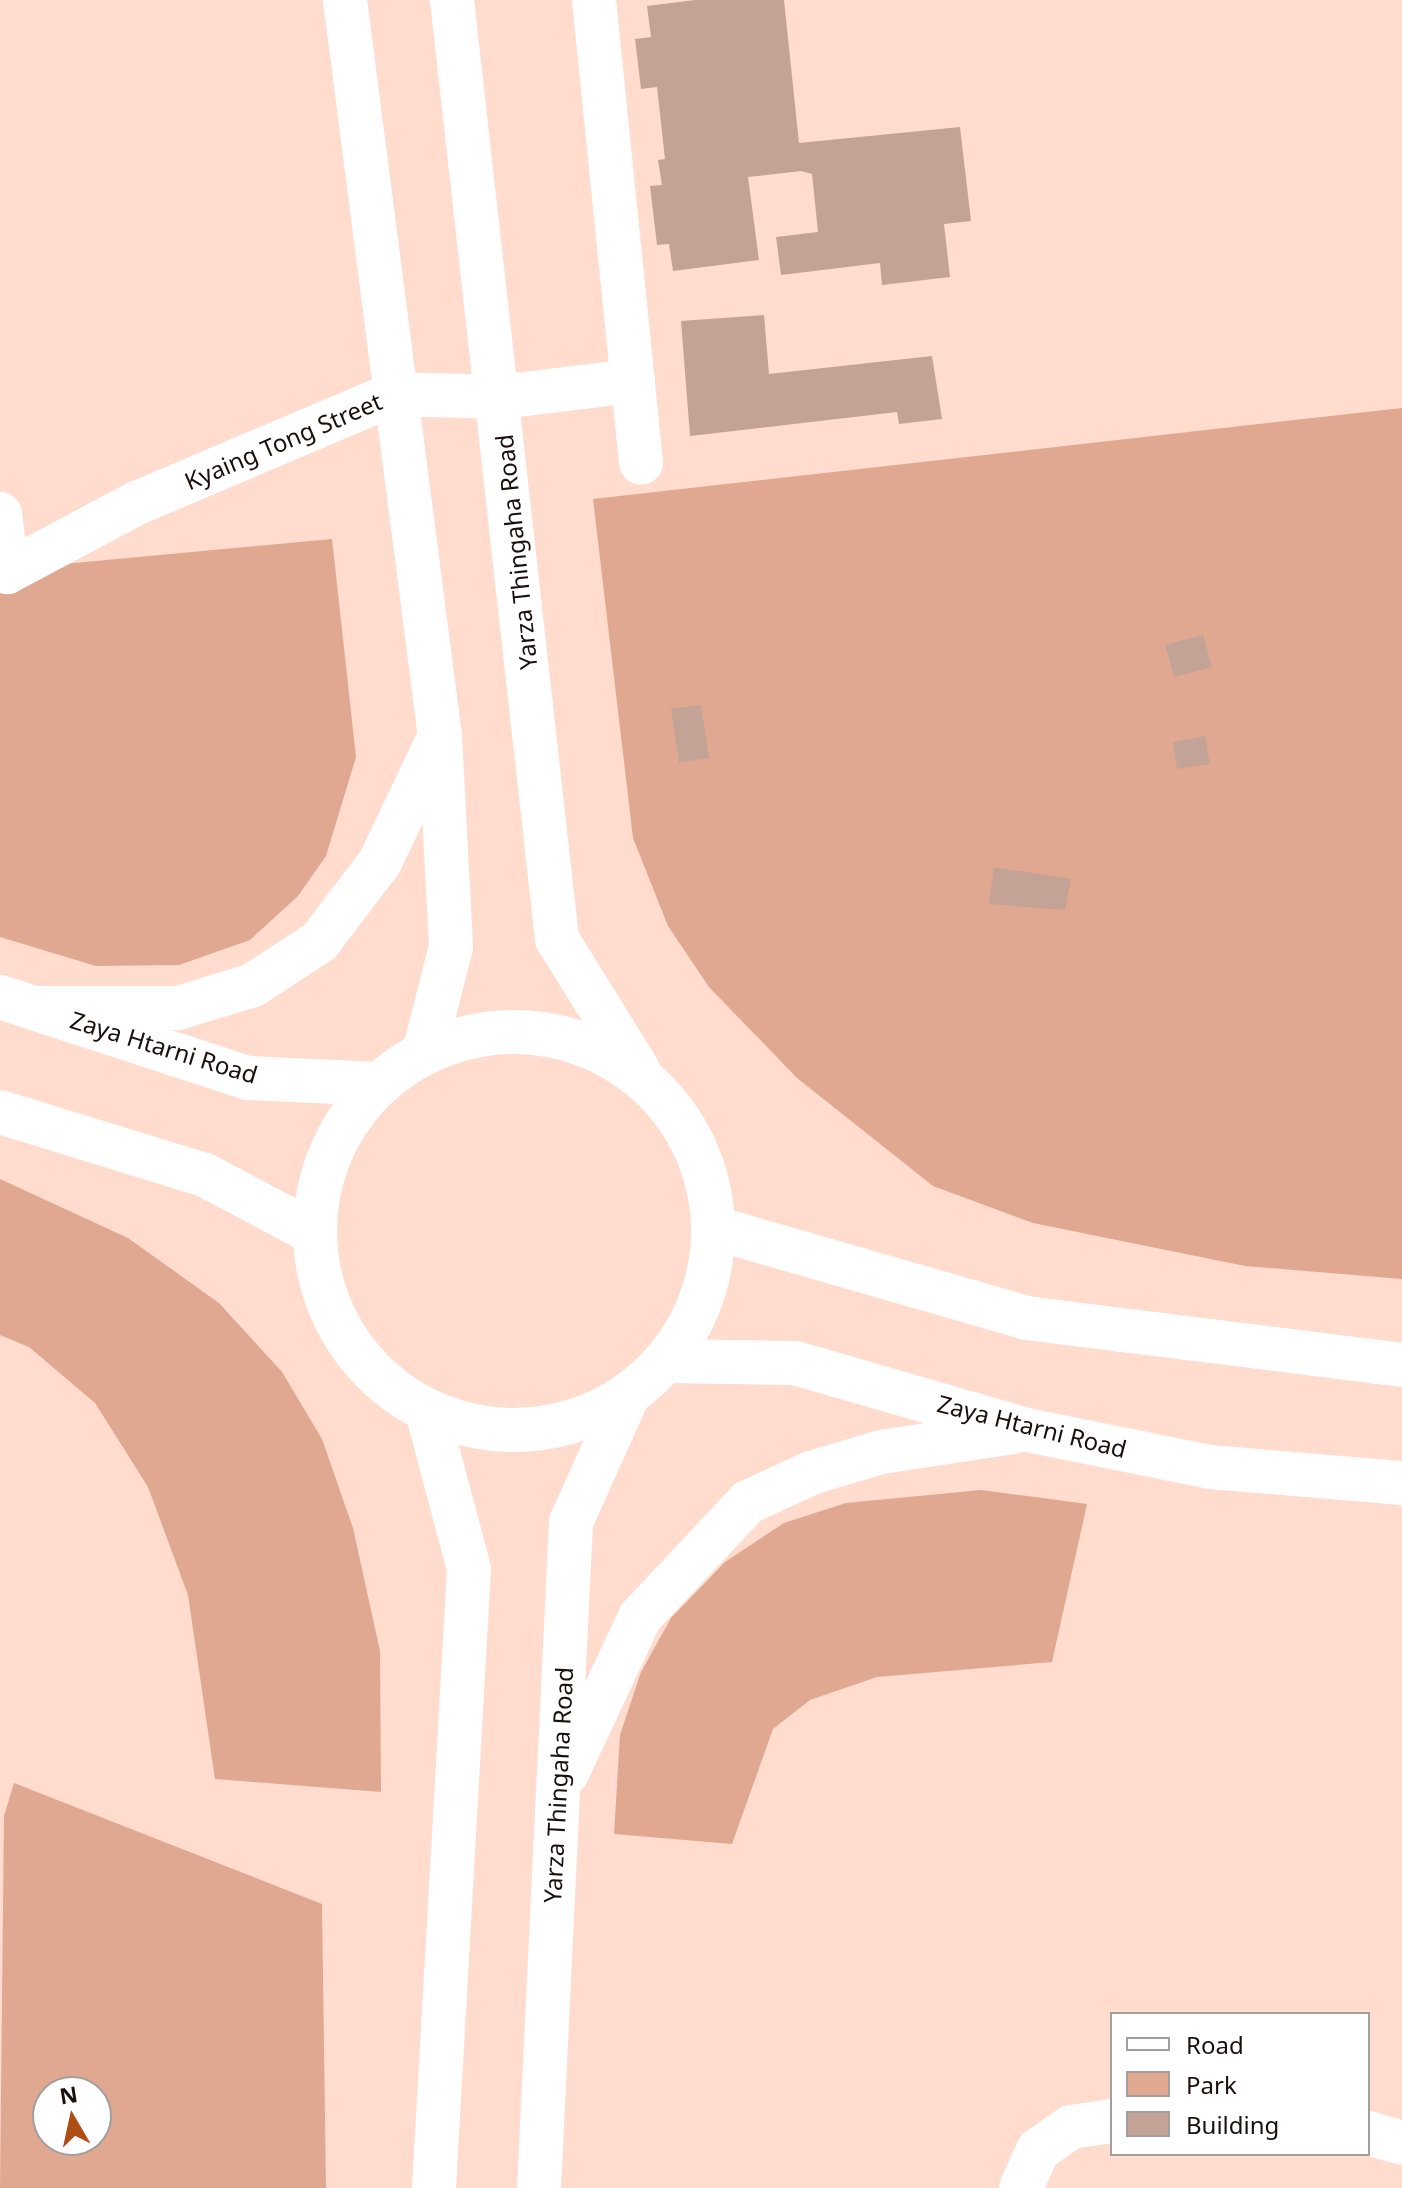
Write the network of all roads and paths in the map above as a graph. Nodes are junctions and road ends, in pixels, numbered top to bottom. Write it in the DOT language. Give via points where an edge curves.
graph roads {
  1 [pos="345,0"];
  2 [pos="452,0"];
  3 [pos="594,0"];
  4 [pos="633,381"];
  5 [pos="394,394"];
  6 [pos="500,397"];
  7 [pos="641,463"];
  8 [pos="0,514"];
  9 [pos="4,571"];
  10 [pos="440,736"];
  11 [pos="17,1002"];
  12 [pos="424,1053"];
  13 [pos="645,1080"];
  14 [pos="379,1084"];
  15 [pos="0,1112"];
  16 [pos="715,1228"];
  17 [pos="314,1233"];
  18 [pos="666,1361"];
  19 [pos="1402,1365"];
  20 [pos="628,1395"];
  21 [pos="427,1411"];
  22 [pos="1027,1430"];
  23 [pos="1402,1483"];
  24 [pos="558,1793"];
  25 [pos="1110,2121"];
  26 [pos="1370,2133"];
  27 [pos="1402,2143"];
  28 [pos="434,2188"];
  29 [pos="539,2188"];
  30 [pos="1021,2188"];
  1 -- 5 [label="main road"];
  2 -- 6 [label="main road, Yarza Thingaha Road"];
  3 -- 4 [label="main road"];
  4 -- 6 [label="main road, Kyaing Tong Street"];
  4 -- 7 [label="main road"];
  5 -- 6 [label="main road, Kyaing Tong Street"];
  5 -- 9 [label="main road, Kyaing Tong Street" via="137,503"];
  5 -- 10 [label="main road"];
  6 -- 13 [label="main road, Yarza Thingaha Road" via="557,939"];
  8 -- 9 [label="main road"];
  10 -- 11 [label="main road" via="380,862 306,950 253,985 178,1008"];
  10 -- 12 [label="main road" via="451,947"];
  11 -- 14 [label="main road, Zaya Htarni Road" via="248,1078"];
  12 -- 13 [label="main road" via="479,1034 538,1033 595,1048"];
  12 -- 14 [label="main road"];
  13 -- 16 [label="main road" via="682,1122 706,1172"];
  14 -- 17 [label="main road" via="337,1140 321,1178"];
  15 -- 17 [label="main road" via="205,1175"];
  16 -- 18 [label="main road" via="710,1276 693,1321"];
  16 -- 19 [label="main road" via="1026,1318"];
  17 -- 21 [label="main road" via="322,1288 345,1339 381,1381"];
  18 -- 20 [label="main road"];
  18 -- 22 [label="main road, Zaya Htarni Road" via="795,1363"];
  20 -- 21 [label="main road" via="565,1424 495,1430"];
  20 -- 24 [label="main road, Yarza Thingaha Road" via="571,1522"];
  21 -- 28 [label="main road" via="469,1569"];
  22 -- 23 [label="main road, Zaya Htarni Road" via="1210,1467"];
  22 -- 24 [label="main road" via="881,1452 811,1473 748,1502 640,1617"];
  24 -- 29 [label="main road, Yarza Thingaha Road"];
  25 -- 30 [label="main road" via="1071,2127 1038,2150"];
  26 -- 27 [label="main road" via="1389,2134"];
}
